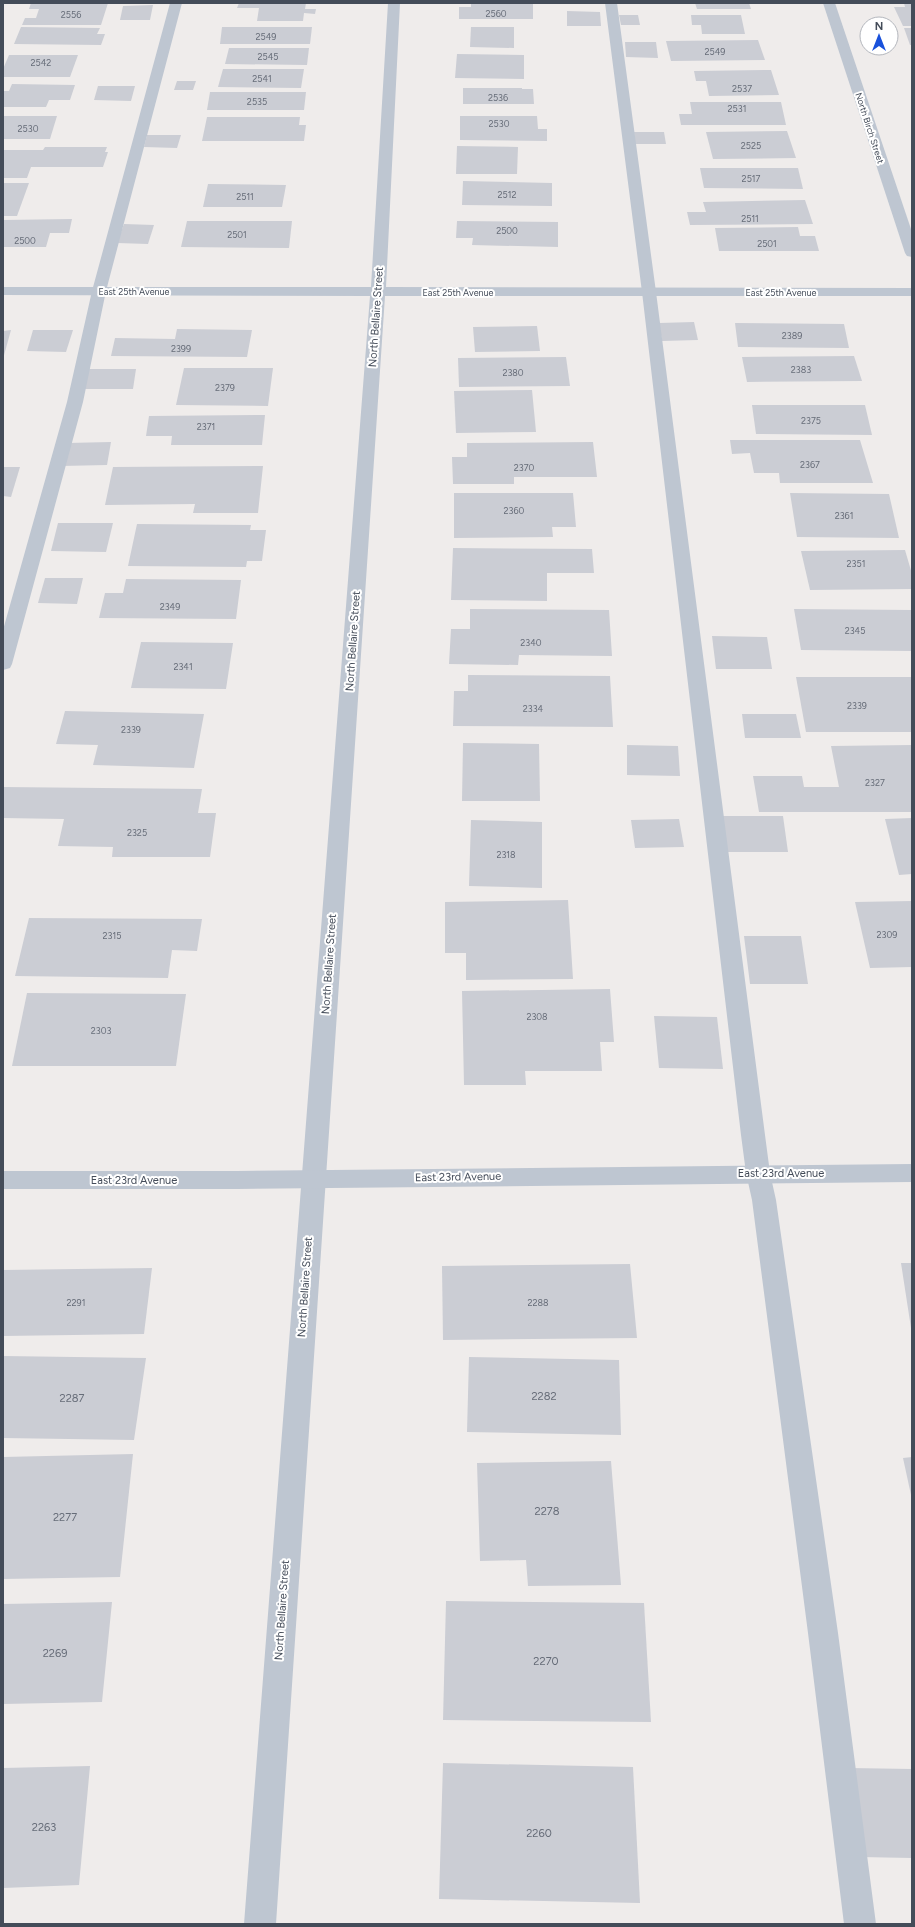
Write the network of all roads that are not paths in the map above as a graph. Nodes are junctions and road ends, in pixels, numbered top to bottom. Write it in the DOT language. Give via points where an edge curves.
graph roads {
  1 [pos="176,3"];
  2 [pos="394,3"];
  3 [pos="611,3"];
  4 [pos="829,3"];
  5 [pos="912,253"];
  6 [pos="99,291"];
  7 [pos="3,292"];
  8 [pos="378,292"];
  9 [pos="650,292"];
  10 [pos="912,292"];
  11 [pos="3,664"];
  12 [pos="758,1173"];
  13 [pos="912,1173"];
  14 [pos="313,1179"];
  15 [pos="3,1180"];
  16 [pos="260,1924"];
  17 [pos="860,1924"];
  1 -- 6 [label="street"];
  2 -- 8 [label="street, North Bellaire Street"];
  3 -- 9 [label="street"];
  4 -- 5 [label="street, North Birch Street"];
  6 -- 7 [label="street, East 25th Avenue"];
  6 -- 8 [label="street, East 25th Avenue"];
  6 -- 11 [label="street" via="75,402"];
  8 -- 9 [label="street, East 25th Avenue"];
  8 -- 14 [label="street, North Bellaire Street"];
  9 -- 10 [label="street, East 25th Avenue"];
  9 -- 12 [label="street" via="716,854"];
  12 -- 13 [label="street, East 23rd Avenue"];
  12 -- 14 [label="street, East 23rd Avenue"];
  12 -- 17 [label="street" via="764,1200 823,1633"];
  14 -- 15 [label="street, East 23rd Avenue"];
  14 -- 16 [label="street, North Bellaire Street"];
}
